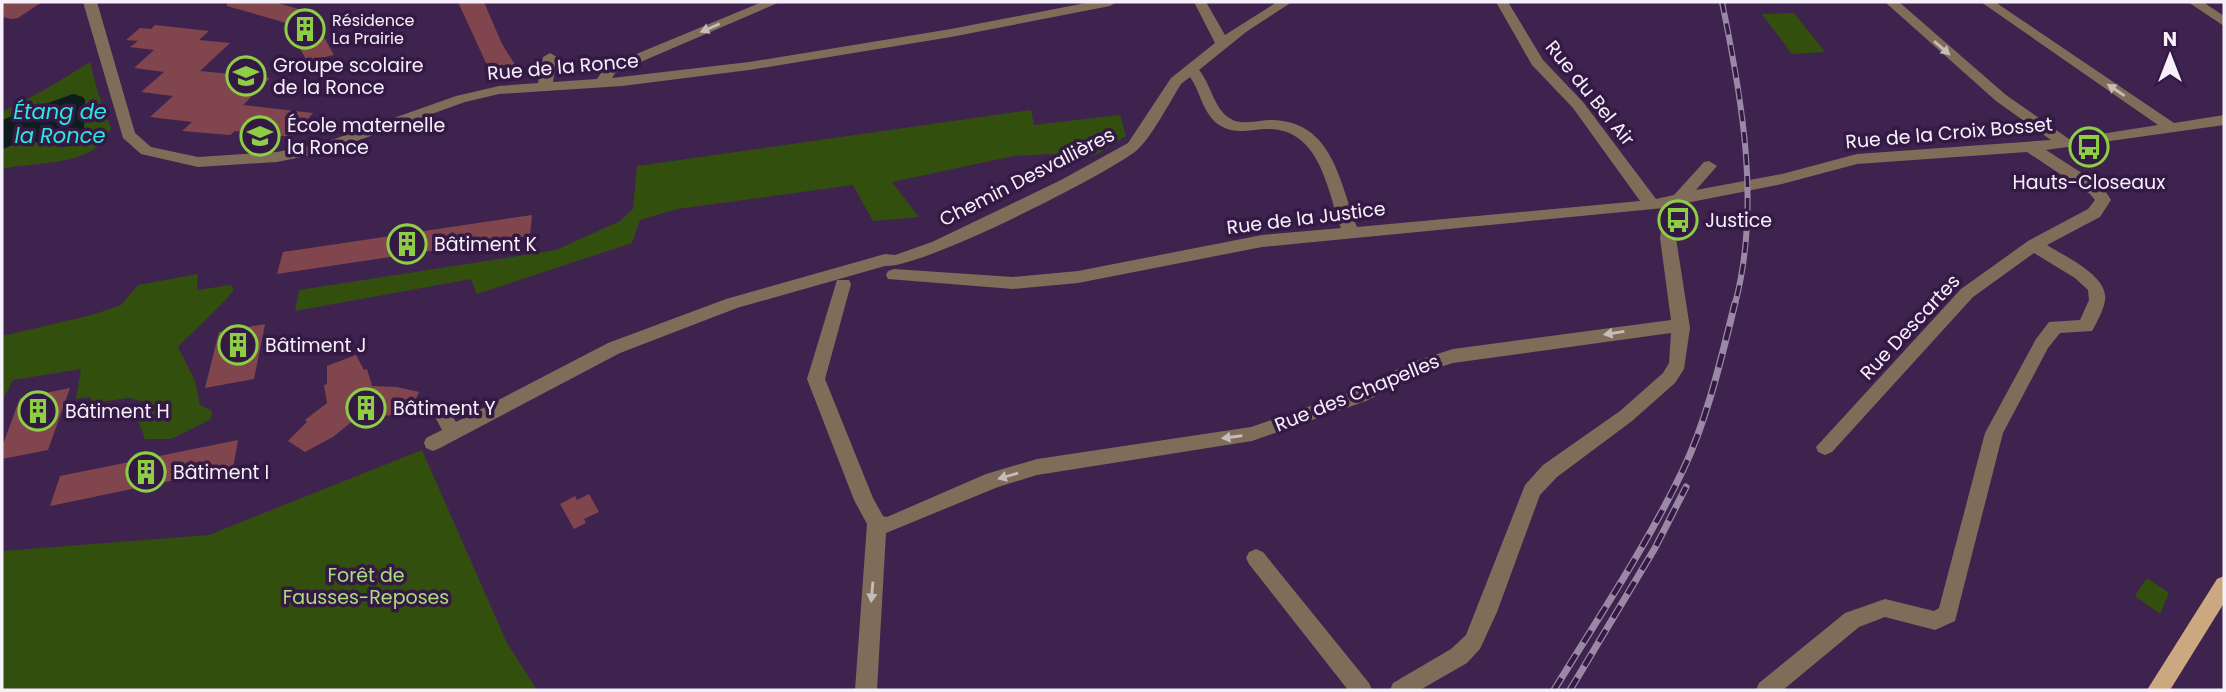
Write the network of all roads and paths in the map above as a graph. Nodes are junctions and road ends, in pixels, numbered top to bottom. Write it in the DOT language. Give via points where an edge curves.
graph roads {
  1 [pos="90,2"];
  2 [pos="773,2"];
  3 [pos="1110,2"];
  4 [pos="1200,2"];
  5 [pos="1286,2"];
  6 [pos="1502,2"];
  7 [pos="1891,2"];
  8 [pos="1987,2"];
  9 [pos="2195,2"];
  10 [pos="2224,22"];
  11 [pos="1222,43"];
  12 [pos="550,57"];
  13 [pos="1190,69"];
  14 [pos="602,83"];
  15 [pos="545,86"];
  16 [pos="2224,120"];
  17 [pos="2173,129"];
  18 [pos="2066,144"];
  19 [pos="2030,146"];
  20 [pos="1709,166"];
  21 [pos="1676,201"];
  22 [pos="1652,205"];
  23 [pos="1351,232"];
  24 [pos="2034,245"];
  25 [pos="887,268"];
  26 [pos="836,281"];
  27 [pos="1681,328"];
  28 [pos="443,415"];
  29 [pos="453,433"];
  30 [pos="433,443"];
  31 [pos="1825,447"];
  32 [pos="877,524"];
  33 [pos="1256,558"];
  34 [pos="2222,596"];
  35 [pos="866,690"];
  36 [pos="1362,690"];
  37 [pos="1401,690"];
  38 [pos="1767,690"];
  39 [pos="2160,690"];
  1 -- 15 [label="street, Rue de la Ronce" via="128,135 146,151 179,159 226,162 289,154 359,137 461,99"];
  2 -- 14 [label="street, one-way" via="610,70"];
  3 -- 14 [label="street, Rue de la Ronce" via="897,42"];
  4 -- 11 [label="street"];
  5 -- 11 [label="street, Chemin Desvallières"];
  6 -- 22 [label="street, Rue du Bel Air" via="1537,62 1578,105"];
  7 -- 18 [label="street, one-way" via="1991,89"];
  17 -- 8 [label="street, one-way"];
  9 -- 10 [label="street"];
  11 -- 13 [label="street, Chemin Desvallières"];
  12 -- 15 [label="street"];
  13 -- 23 [label="street" via="1199,76 1222,121 1231,126 1283,125 1313,140"];
  13 -- 25 [label="street, Chemin Desvallières" via="1176,81 1133,146 1031,201"];
  14 -- 15 [label="street, Rue de la Ronce"];
  16 -- 17 [label="street, Rue de la Croix Bosset"];
  17 -- 18 [label="street, Rue de la Croix Bosset"];
  18 -- 19 [label="street, Rue de la Croix Bosset"];
  19 -- 21 [label="street, Rue de la Croix Bosset" via="1857,159"];
  19 -- 24 [label="street, Rue Descartes" via="2096,190 2103,200 2094,213"];
  20 -- 21 [label="street"];
  21 -- 22 [label="street, Rue de la Justice"];
  21 -- 27 [label="street" via="1668,238"];
  22 -- 23 [label="street, Rue de la Justice"];
  23 -- 25 [label="street, Rue de la Justice" via="1262,241 1091,276 1013,283"];
  24 -- 31 [label="street, Rue Descartes" via="1967,293"];
  24 -- 38 [label="street" via="2096,288 2097,300 2086,326 2055,327 1994,433 1948,614 1934,621 1885,608 1852,620"];
  25 -- 26 [label="street, Rue de la Justice"];
  26 -- 29 [label="street" via="732,303 614,348"];
  26 -- 32 [label="street" via="816,379"];
  27 -- 32 [label="street, Rue des Chapelles, one-way" via="1630,330 1453,356 1252,435 1037,467 993,480 888,524"];
  27 -- 37 [label="street" via="1678,364 1669,379 1550,471 1532,491 1473,642 1459,656"];
  28 -- 29 [label="street"];
  29 -- 30 [label="street"];
  32 -- 35 [label="street, one-way"];
  33 -- 36 [label="street"];
  34 -- 39 [label="main road"];
}
